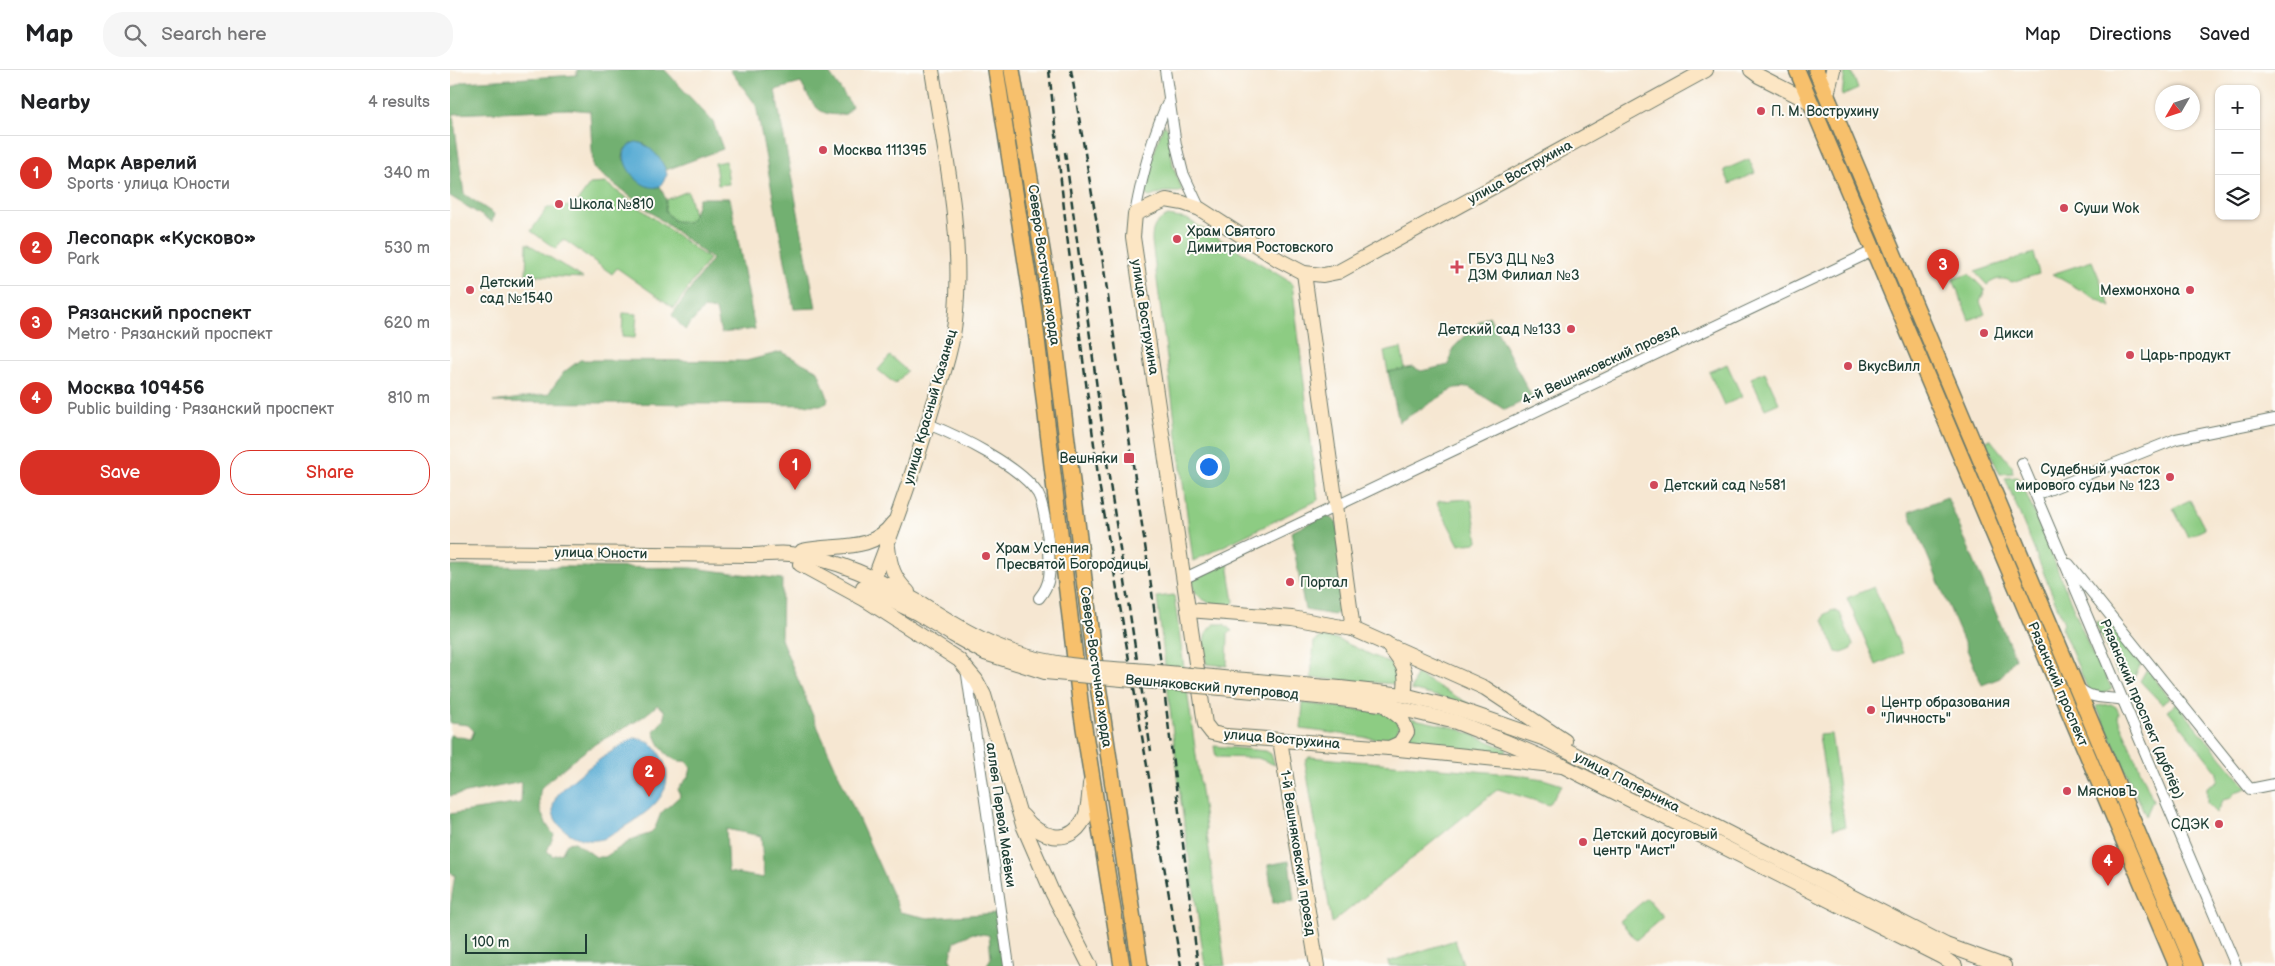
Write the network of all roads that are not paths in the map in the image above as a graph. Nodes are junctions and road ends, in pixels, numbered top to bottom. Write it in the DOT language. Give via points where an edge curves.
graph roads {
  1 [pos="932,70"];
  2 [pos="996,70"];
  3 [pos="1012,70"];
  4 [pos="1164,70"];
  5 [pos="1706,70"];
  6 [pos="1833,70"];
  7 [pos="1819,71"];
  8 [pos="1756,74"];
  9 [pos="1800,75"];
  10 [pos="1827,95"];
  11 [pos="1169,100"];
  12 [pos="1810,102"];
  13 [pos="1200,209"];
  14 [pos="1135,214"];
  15 [pos="1875,250"];
  16 [pos="1304,273"];
  17 [pos="2275,419"];
  18 [pos="928,424"];
  19 [pos="2022,463"];
  20 [pos="2036,495"];
  21 [pos="1336,506"];
  22 [pos="897,516"];
  23 [pos="888,543"];
  24 [pos="2059,550"];
  25 [pos="450,552"];
  26 [pos="796,559"];
  27 [pos="1184,578"];
  28 [pos="870,589"];
  29 [pos="1039,598"];
  30 [pos="2102,606"];
  31 [pos="920,608"];
  32 [pos="1188,610"];
  33 [pos="2087,614"];
  34 [pos="1353,629"];
  35 [pos="1384,641"];
  36 [pos="966,667"];
  37 [pos="2077,686"];
  38 [pos="1340,694"];
  39 [pos="1404,695"];
  40 [pos="2123,700"];
  41 [pos="1381,704"];
  42 [pos="1280,740"];
  43 [pos="1389,748"];
  44 [pos="1563,766"];
  45 [pos="1091,773"];
  46 [pos="1620,778"];
  47 [pos="2275,784"];
  48 [pos="1017,807"];
  49 [pos="2176,965"];
  50 [pos="1009,966"];
  51 [pos="1090,966"];
  52 [pos="1122,966"];
  53 [pos="1140,966"];
  54 [pos="1317,966"];
  55 [pos="1955,966"];
  56 [pos="2004,966"];
  57 [pos="2194,966"];
  58 [pos="2236,966"];
  1 -- 18 [label="street, улица Красный Казанец" via="955,222 958,270 953,334"];
  2 -- 45 [label="main road, Северо-Восточная хорда" via="1034,314"];
  3 -- 53 [label="main road, Северо-Восточная хорда" via="1045,266 1093,652"];
  4 -- 11 [label="street"];
  5 -- 16 [label="street, улица Вострухина" via="1338,272 1323,275"];
  6 -- 10 [label="street"];
  7 -- 9 [label="street"];
  7 -- 10 [label="main road, Рязанский проспект"];
  8 -- 9 [label="street" via="1788,83"];
  8 -- 12 [label="street"];
  9 -- 12 [label="main road, Рязанский проспект"];
  10 -- 37 [label="main road, Рязанский проспект"];
  11 -- 13 [label="street" via="1183,173"];
  11 -- 14 [label="street" via="1141,182"];
  12 -- 15 [label="main road, Рязанский проспект"];
  13 -- 14 [label="street, улица Вострухина" via="1166,200"];
  13 -- 16 [label="street, улица Вострухина"];
  14 -- 27 [label="street, улица Вострухина" via="1133,237"];
  15 -- 21 [label="street, 4-й Вешняковский проезд"];
  15 -- 49 [label="main road, Рязанский проспект"];
  16 -- 21 [label="street"];
  17 -- 20 [label="street" via="2176,438"];
  18 -- 22 [label="street, улица Красный Казанец"];
  18 -- 29 [label="street" via="997,459 1021,475 1038,495 1048,544 1050,578"];
  19 -- 20 [label="street, Рязанский проспект (дублёр)"];
  20 -- 24 [label="street, Рязанский проспект (дублёр)"];
  21 -- 27 [label="street, 4-й Вешняковский проезд"];
  21 -- 34 [label="street"];
  22 -- 23 [label="street, улица Красный Казанец"];
  22 -- 26 [label="street" via="882,535 872,541 807,550"];
  23 -- 28 [label="street, улица Красный Казанец"];
  23 -- 31 [label="street" via="895,578"];
  24 -- 30 [label="street"];
  24 -- 33 [label="street, Рязанский проспект (дублёр)"];
  25 -- 26 [label="street, улица Юности" via="752,555"];
  26 -- 28 [label="street, улица Юности"];
  27 -- 32 [label="street, улица Вострухина"];
  28 -- 31 [label="street, улица Юности"];
  28 -- 36 [label="street"];
  30 -- 33 [label="street"];
  30 -- 47 [label="street" via="2250,789"];
  31 -- 38 [label="street, Вешняковский путепровод, bridge" via="985,653 1045,672"];
  32 -- 34 [label="street" via="1292,618"];
  32 -- 42 [label="street, улица Вострухина" via="1205,724 1212,733 1226,736"];
  33 -- 40 [label="street, Рязанский проспект (дублёр)"];
  34 -- 35 [label="street"];
  35 -- 39 [label="street" via="1405,667"];
  35 -- 46 [label="street" via="1485,688"];
  36 -- 48 [label="street" via="984,695"];
  36 -- 50 [label="street, аллея Первой Маёвки"];
  37 -- 40 [label="street" via="2090,696"];
  37 -- 57 [label="main road, Рязанский проспект"];
  38 -- 39 [label="street, улица Паперника"];
  38 -- 41 [label="street, улица Паперника"];
  39 -- 46 [label="street, улица Паперника" via="1459,709 1545,739"];
  40 -- 58 [label="street, Рязанский проспект (дублёр)"];
  41 -- 43 [label="street, улица Паперника" via="1402,719 1406,732 1400,742"];
  41 -- 44 [label="street, улица Паперника" via="1456,722"];
  42 -- 43 [label="street, улица Вострухина"];
  42 -- 54 [label="street, 1-й Вешняковский проезд"];
  43 -- 44 [label="street, улица Вострухина"];
  44 -- 55 [label="street, улица Паперника"];
  45 -- 48 [label="street" via="1085,817 1067,834 1055,837 1042,834 1032,827"];
  45 -- 52 [label="main road, Северо-Восточная хорда"];
  46 -- 56 [label="street, улица Паперника" via="1946,945"];
  48 -- 51 [label="street" via="1052,892"];
}
